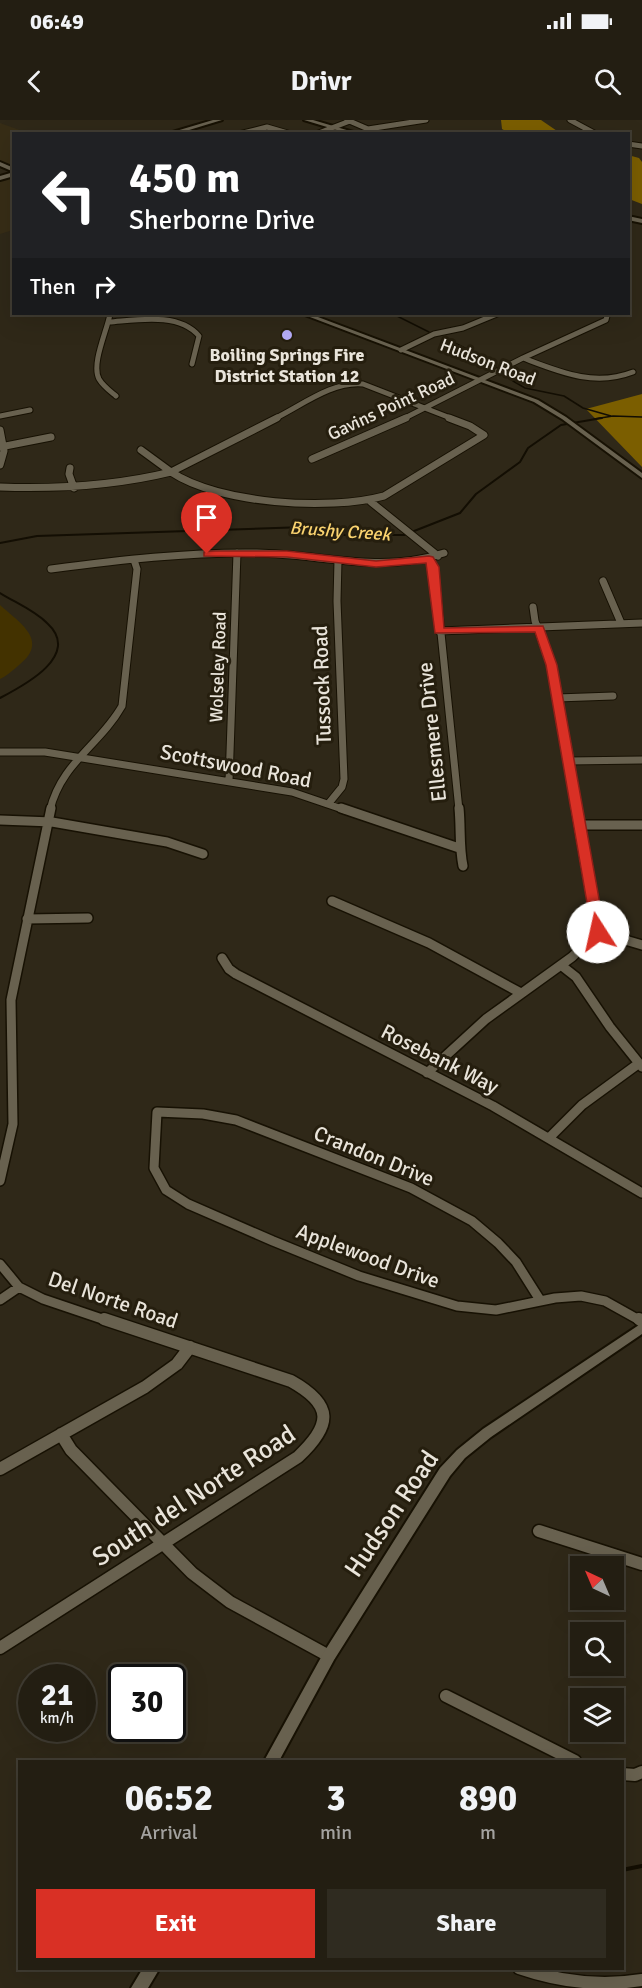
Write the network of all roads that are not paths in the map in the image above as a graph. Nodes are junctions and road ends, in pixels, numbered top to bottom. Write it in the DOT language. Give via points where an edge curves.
graph roads {
  1 [pos="219,120"];
  2 [pos="307,120"];
  3 [pos="426,120"];
  4 [pos="570,120"];
  5 [pos="210,121"];
  6 [pos="348,121"];
  7 [pos="332,127"];
  8 [pos="174,132"];
  9 [pos="247,132"];
  10 [pos="284,132"];
  11 [pos="321,132"];
  12 [pos="351,132"];
  13 [pos="592,132"];
  14 [pos="110,315"];
  15 [pos="308,315"];
  16 [pos="495,315"];
  17 [pos="608,316"];
  18 [pos="109,322"];
  19 [pos="402,350"];
  20 [pos="523,358"];
  21 [pos="192,364"];
  22 [pos="633,372"];
  23 [pos="482,381"];
  24 [pos="116,396"];
  25 [pos="424,408"];
  26 [pos="30,410"];
  27 [pos="0,416"];
  28 [pos="0,430"];
  29 [pos="51,436"];
  30 [pos="2,446"];
  31 [pos="141,450"];
  32 [pos="312,459"];
  33 [pos="0,465"];
  34 [pos="69,468"];
  35 [pos="171,472"];
  36 [pos="642,476"];
  37 [pos="0,487"];
  38 [pos="74,488"];
  39 [pos="371,502"];
  40 [pos="237,553"];
  41 [pos="134,560"];
  42 [pos="339,560"];
  43 [pos="429,560"];
  44 [pos="51,569"];
  45 [pos="603,581"];
  46 [pos="533,607"];
  47 [pos="621,623"];
  48 [pos="642,623"];
  49 [pos="539,628"];
  50 [pos="439,631"];
  51 [pos="613,696"];
  52 [pos="557,698"];
  53 [pos="0,752"];
  54 [pos="79,757"];
  55 [pos="642,760"];
  56 [pos="568,761"];
  57 [pos="229,781"];
  58 [pos="329,803"];
  59 [pos="0,820"];
  60 [pos="47,821"];
  61 [pos="579,825"];
  62 [pos="642,825"];
  63 [pos="459,848"];
  64 [pos="203,854"];
  65 [pos="463,866"];
  66 [pos="332,901"];
  67 [pos="88,918"];
  68 [pos="27,919"];
  69 [pos="598,932"];
  70 [pos="642,945"];
  71 [pos="222,958"];
  72 [pos="562,966"];
  73 [pos="519,993"];
  74 [pos="640,1065"];
  75 [pos="427,1072"];
  76 [pos="11,1089"];
  77 [pos="0,1090"];
  78 [pos="157,1112"];
  79 [pos="550,1137"];
  80 [pos="0,1181"];
  81 [pos="642,1193"];
  82 [pos="0,1264"];
  83 [pos="19,1287"];
  84 [pos="0,1300"];
  85 [pos="540,1300"];
  86 [pos="642,1321"];
  87 [pos="642,1328"];
  88 [pos="190,1347"];
  89 [pos="61,1434"];
  90 [pos="0,1469"];
  91 [pos="539,1531"];
  92 [pos="162,1545"];
  93 [pos="642,1564"];
  94 [pos="0,1648"];
  95 [pos="329,1656"];
  96 [pos="446,1696"];
  97 [pos="272,1760"];
  98 [pos="573,1760"];
  99 [pos="642,1772"];
  100 [pos="624,1774"];
  101 [pos="151,1970"];
  102 [pos="524,1970"];
  103 [pos="642,1980"];
  104 [pos="140,1988"];
  1 -- 5 [label="street"];
  2 -- 7 [label="street"];
  3 -- 6 [label="street" via="376,129"];
  4 -- 13 [label="street"];
  5 -- 8 [label="street"];
  6 -- 7 [label="street"];
  7 -- 11 [label="street"];
  7 -- 12 [label="street"];
  9 -- 10 [label="street" via="267,127"];
  14 -- 18 [label="street"];
  15 -- 19 [label="street, Hudson Road"];
  16 -- 19 [label="street" via="434,334"];
  17 -- 20 [label="street, Gavins Point Road" via="606,321"];
  18 -- 21 [label="street" via="165,321 190,326 199,336"];
  18 -- 24 [label="street" via="96,371 100,381"];
  19 -- 23 [label="street, Hudson Road"];
  20 -- 22 [label="street" via="588,380 612,379"];
  20 -- 23 [label="street, Gavins Point Road"];
  23 -- 25 [label="street, Gavins Point Road"];
  23 -- 36 [label="street, Hudson Road" via="536,401"];
  25 -- 32 [label="street, Gavins Point Road"];
  25 -- 35 [label="street" via="363,384 348,383"];
  25 -- 39 [label="street" via="481,431 484,436"];
  26 -- 27 [label="street"];
  28 -- 30 [label="street"];
  29 -- 30 [label="street"];
  30 -- 33 [label="street"];
  31 -- 35 [label="street"];
  34 -- 38 [label="street"];
  35 -- 38 [label="street" via="121,484"];
  35 -- 39 [label="street" via="201,487 249,498"];
  37 -- 38 [label="street"];
  39 -- 43 [label="street" via="441,555"];
  40 -- 41 [label="street"];
  40 -- 42 [label="street"];
  40 -- 57 [label="street, Wolseley Road"];
  41 -- 44 [label="street"];
  41 -- 54 [label="street" via="137,569 122,706 111,725"];
  42 -- 43 [label="street" via="393,564"];
  42 -- 58 [label="street, Tussock Road" via="344,779"];
  43 -- 50 [label="street, Ellesmere Drive" via="434,567"];
  45 -- 47 [label="street"];
  46 -- 49 [label="street"];
  47 -- 48 [label="street"];
  47 -- 49 [label="street"];
  49 -- 50 [label="street"];
  49 -- 52 [label="street" via="549,653"];
  50 -- 63 [label="street, Ellesmere Drive" via="461,832"];
  51 -- 52 [label="street"];
  52 -- 56 [label="street"];
  53 -- 54 [label="street, Scottswood Road" via="33,751"];
  54 -- 57 [label="street, Scottswood Road"];
  54 -- 60 [label="street" via="57,787"];
  55 -- 56 [label="street"];
  56 -- 61 [label="street"];
  57 -- 58 [label="street, Scottswood Road"];
  58 -- 63 [label="street, Scottswood Road"];
  59 -- 60 [label="street"];
  60 -- 64 [label="street" via="180,845"];
  60 -- 68 [label="street"];
  61 -- 62 [label="street"];
  61 -- 69 [label="street"];
  63 -- 65 [label="street, Ellesmere Drive"];
  66 -- 73 [label="street" via="429,942"];
  67 -- 68 [label="street"];
  68 -- 76 [label="street" via="11,1000"];
  69 -- 70 [label="street"];
  69 -- 72 [label="street"];
  71 -- 75 [label="street, Rosebank Way" via="236,974"];
  72 -- 73 [label="street"];
  72 -- 74 [label="street" via="576,977"];
  73 -- 75 [label="street"];
  74 -- 79 [label="street" via="582,1105"];
  75 -- 79 [label="street, Rosebank Way"];
  76 -- 77 [label="street"];
  76 -- 80 [label="street" via="12,1124"];
  78 -- 85 [label="street, Crandon Drive" via="236,1120 421,1193 472,1221 498,1243 516,1262"];
  78 -- 85 [label="street, Applewood Drive" via="154,1168 166,1190 188,1204 381,1284 450,1304 506,1310"];
  79 -- 81 [label="street, Rosebank Way"];
  82 -- 83 [label="street, Del Norte Road"];
  83 -- 84 [label="street"];
  83 -- 88 [label="street, Del Norte Road" via="43,1299"];
  85 -- 86 [label="street, Applewood Drive" via="597,1297 618,1304"];
  87 -- 95 [label="street, Hudson Road" via="460,1454 430,1493"];
  88 -- 89 [label="street" via="166,1373"];
  88 -- 92 [label="street, South del Norte Road" via="303,1387 320,1404 324,1425 320,1436 298,1457"];
  89 -- 90 [label="street"];
  89 -- 92 [label="street" via="71,1450"];
  91 -- 93 [label="street"];
  92 -- 94 [label="street, South del Norte Road"];
  92 -- 95 [label="street" via="230,1602"];
  95 -- 97 [label="street, Hudson Road"];
  96 -- 98 [label="street"];
  99 -- 100 [label="street"];
  101 -- 104 [label="street"];
  102 -- 103 [label="street" via="569,1981"];
}
